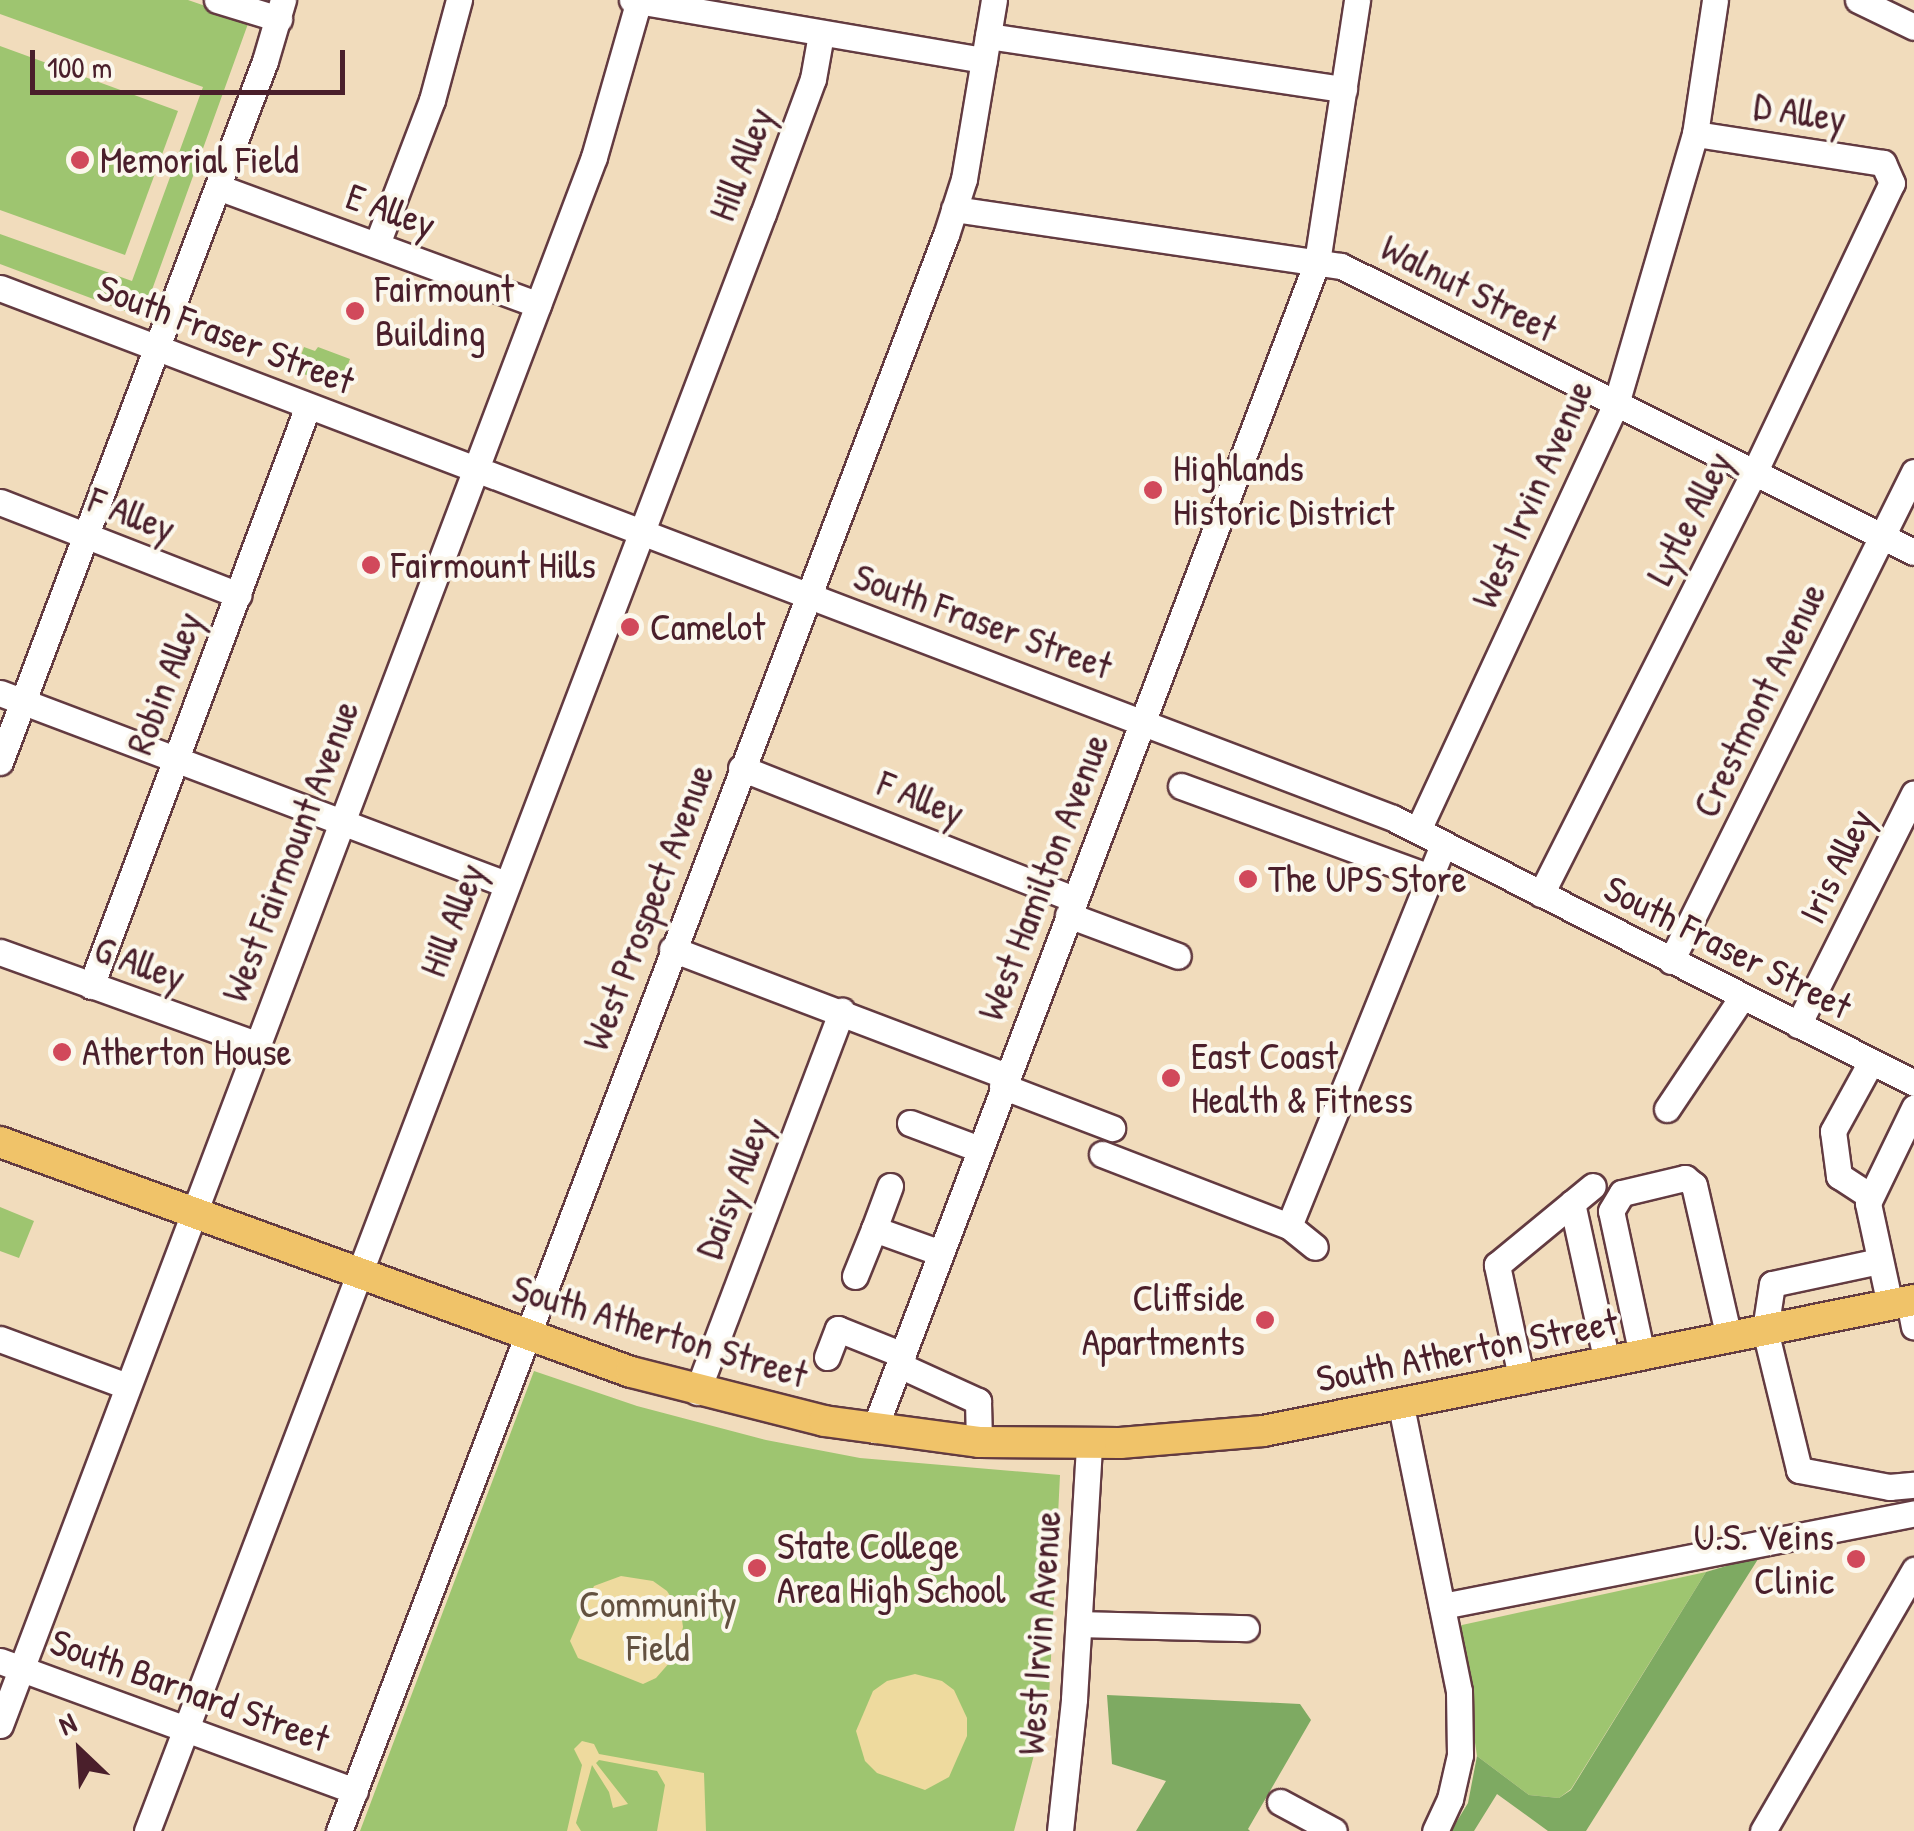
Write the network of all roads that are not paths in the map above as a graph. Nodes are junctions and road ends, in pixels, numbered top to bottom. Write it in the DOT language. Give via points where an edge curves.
graph roads {
  1 [pos="217,0"];
  2 [pos="460,0"];
  3 [pos="994,0"];
  4 [pos="1357,0"];
  5 [pos="1714,0"];
  6 [pos="1858,0"];
  7 [pos="636,1"];
  8 [pos="281,10"];
  9 [pos="1906,15"];
  10 [pos="821,34"];
  11 [pos="986,48"];
  12 [pos="1344,89"];
  13 [pos="1695,134"];
  14 [pos="1890,172"];
  15 [pos="218,187"];
  16 [pos="954,209"];
  17 [pos="377,244"];
  18 [pos="1317,262"];
  19 [pos="0,288"];
  20 [pos="538,305"];
  21 [pos="158,347"];
  22 [pos="1616,404"];
  23 [pos="308,406"];
  24 [pos="476,467"];
  25 [pos="1914,472"];
  26 [pos="1754,473"];
  27 [pos="0,502"];
  28 [pos="642,530"];
  29 [pos="84,536"];
  30 [pos="1883,537"];
  31 [pos="1914,552"];
  32 [pos="238,594"];
  33 [pos="807,596"];
  34 [pos="11,697"];
  35 [pos="1143,720"];
  36 [pos="175,760"];
  37 [pos="0,762"];
  38 [pos="741,768"];
  39 [pos="1181,786"];
  40 [pos="1914,793"];
  41 [pos="341,822"];
  42 [pos="1418,830"];
  43 [pos="1443,844"];
  44 [pos="1428,877"];
  45 [pos="506,884"];
  46 [pos="1541,894"];
  47 [pos="1071,907"];
  48 [pos="672,949"];
  49 [pos="0,952"];
  50 [pos="1178,956"];
  51 [pos="1670,961"];
  52 [pos="91,986"];
  53 [pos="1742,997"];
  54 [pos="842,1012"];
  55 [pos="1798,1025"];
  56 [pos="256,1044"];
  57 [pos="1871,1062"];
  58 [pos="1004,1081"];
  59 [pos="1914,1083"];
  60 [pos="1914,1108"];
  61 [pos="1667,1109"];
  62 [pos="910,1123"];
  63 [pos="1112,1128"];
  64 [pos="0,1142"];
  65 [pos="980,1149"];
  66 [pos="1102,1154"];
  67 [pos="890,1186"];
  68 [pos="1593,1186"];
  69 [pos="1870,1196"];
  70 [pos="1572,1203"];
  71 [pos="194,1211"];
  72 [pos="1289,1226"];
  73 [pos="874,1229"];
  74 [pos="1315,1246"];
  75 [pos="940,1253"];
  76 [pos="1880,1261"];
  77 [pos="361,1274"];
  78 [pos="856,1276"];
  79 [pos="1907,1308"];
  80 [pos="1765,1330"];
  81 [pos="526,1334"];
  82 [pos="1729,1338"];
  83 [pos="0,1339"];
  84 [pos="1642,1356"];
  85 [pos="827,1357"];
  86 [pos="901,1360"];
  87 [pos="1607,1362"];
  88 [pos="1522,1380"];
  89 [pos="127,1386"];
  90 [pos="697,1392"];
  91 [pos="1401,1406"];
  92 [pos="874,1430"];
  93 [pos="979,1442"];
  94 [pos="1089,1444"];
  95 [pos="1914,1485"];
  96 [pos="1914,1513"];
  97 [pos="1914,1570"];
  98 [pos="1442,1606"];
  99 [pos="1078,1624"];
  100 [pos="1246,1628"];
  101 [pos="11,1665"];
  102 [pos="0,1724"];
  103 [pos="185,1728"];
  104 [pos="354,1790"];
  105 [pos="1280,1802"];
  106 [pos="1061,1828"];
  107 [pos="147,1831"];
  108 [pos="339,1831"];
  109 [pos="1334,1831"];
  110 [pos="1435,1831"];
  111 [pos="1762,1831"];
  1 -- 8 [label="street"];
  2 -- 17 [label="street" via="432,100"];
  3 -- 11 [label="street, West Prospect Avenue"];
  4 -- 12 [label="street, West Hamilton Avenue"];
  5 -- 13 [label="street, West Irvin Avenue"];
  6 -- 9 [label="street"];
  7 -- 10 [label="street"];
  7 -- 20 [label="street, West Fairmount Avenue" via="594,156"];
  8 -- 15 [label="street"];
  10 -- 11 [label="street"];
  10 -- 28 [label="street, Hill Alley" via="813,79"];
  11 -- 12 [label="street"];
  11 -- 16 [label="street, West Prospect Avenue"];
  12 -- 18 [label="street, West Hamilton Avenue"];
  13 -- 14 [label="street, D Alley" via="1883,163"];
  13 -- 22 [label="street, West Irvin Avenue"];
  14 -- 26 [label="street, Lytle Alley" via="1892,183 1870,235"];
  15 -- 17 [label="street, E Alley"];
  15 -- 21 [label="street"];
  16 -- 18 [label="street, Walnut Street"];
  16 -- 33 [label="street, West Prospect Avenue"];
  17 -- 20 [label="street, E Alley"];
  18 -- 22 [label="street, Walnut Street" via="1341,266"];
  18 -- 35 [label="street, West Hamilton Avenue"];
  19 -- 21 [label="street, South Fraser Street"];
  20 -- 24 [label="street, West Fairmount Avenue"];
  21 -- 23 [label="street, South Fraser Street"];
  21 -- 29 [label="street"];
  22 -- 26 [label="street, Walnut Street"];
  22 -- 42 [label="street, West Irvin Avenue"];
  23 -- 24 [label="street, South Fraser Street"];
  23 -- 32 [label="street, Robin Alley"];
  24 -- 28 [label="street, South Fraser Street"];
  24 -- 41 [label="street, West Fairmount Avenue"];
  25 -- 30 [label="street, Crestmont Avenue"];
  26 -- 30 [label="street, Walnut Street"];
  26 -- 46 [label="street, Lytle Alley"];
  27 -- 29 [label="street, F Alley"];
  28 -- 33 [label="street, South Fraser Street"];
  28 -- 45 [label="street, Hill Alley"];
  29 -- 32 [label="street, F Alley"];
  29 -- 34 [label="street"];
  30 -- 31 [label="street, Walnut Street"];
  30 -- 51 [label="street, Crestmont Avenue"];
  32 -- 36 [label="street, Robin Alley"];
  33 -- 35 [label="street, South Fraser Street"];
  33 -- 38 [label="street, West Prospect Avenue"];
  34 -- 36 [label="street"];
  34 -- 37 [label="street"];
  35 -- 42 [label="street, South Fraser Street"];
  35 -- 47 [label="street, West Hamilton Avenue"];
  36 -- 41 [label="street"];
  36 -- 52 [label="street, Robin Alley"];
  38 -- 47 [label="street, F Alley"];
  38 -- 48 [label="street, West Prospect Avenue"];
  39 -- 44 [label="street"];
  40 -- 55 [label="street, Iris Alley"];
  41 -- 45 [label="street"];
  41 -- 56 [label="street, West Fairmount Avenue"];
  42 -- 43 [label="street, South Fraser Street"];
  43 -- 44 [label="street"];
  43 -- 46 [label="street, South Fraser Street"];
  44 -- 72 [label="street"];
  45 -- 77 [label="street, Hill Alley"];
  46 -- 51 [label="street, South Fraser Street"];
  47 -- 50 [label="street, F Alley"];
  47 -- 58 [label="street, West Hamilton Avenue"];
  48 -- 54 [label="street"];
  48 -- 81 [label="street, West Prospect Avenue"];
  49 -- 52 [label="street, G Alley"];
  51 -- 53 [label="street, South Fraser Street"];
  52 -- 56 [label="street, G Alley"];
  53 -- 55 [label="street, South Fraser Street"];
  53 -- 61 [label="street"];
  54 -- 58 [label="street"];
  54 -- 90 [label="street, Daisy Alley"];
  55 -- 57 [label="street, South Fraser Street"];
  56 -- 71 [label="street, West Fairmount Avenue"];
  57 -- 59 [label="street, South Fraser Street"];
  57 -- 69 [label="street" via="1832,1131 1839,1176"];
  58 -- 63 [label="street"];
  58 -- 65 [label="street, West Hamilton Avenue"];
  60 -- 69 [label="street"];
  62 -- 65 [label="street"];
  64 -- 71 [label="main road, South Atherton Street"];
  65 -- 75 [label="street, West Hamilton Avenue"];
  66 -- 72 [label="street"];
  67 -- 73 [label="street"];
  68 -- 70 [label="street"];
  69 -- 76 [label="street"];
  70 -- 87 [label="street"];
  70 -- 88 [label="street" via="1497,1264"];
  71 -- 77 [label="main road, South Atherton Street"];
  71 -- 89 [label="street, West Fairmount Avenue"];
  72 -- 74 [label="street"];
  73 -- 75 [label="street"];
  73 -- 78 [label="street"];
  75 -- 86 [label="street, West Hamilton Avenue"];
  76 -- 79 [label="street"];
  76 -- 80 [label="street" via="1772,1284"];
  77 -- 81 [label="main road, South Atherton Street"];
  77 -- 103 [label="street, Hill Alley"];
  79 -- 80 [label="main road, South Atherton Street"];
  80 -- 82 [label="main road, South Atherton Street"];
  80 -- 95 [label="street" via="1800,1470 1888,1487"];
  81 -- 90 [label="main road, South Atherton Street"];
  81 -- 104 [label="street, West Prospect Avenue"];
  82 -- 84 [label="main road, South Atherton Street"];
  82 -- 84 [label="street" via="1694,1185 1685,1178 1622,1193 1612,1210"];
  83 -- 89 [label="street"];
  84 -- 87 [label="main road, South Atherton Street"];
  85 -- 86 [label="street" via="838,1329"];
  86 -- 92 [label="street, West Hamilton Avenue"];
  86 -- 93 [label="street" via="978,1401"];
  87 -- 88 [label="main road, South Atherton Street"];
  88 -- 91 [label="main road, South Atherton Street"];
  89 -- 101 [label="street, West Fairmount Avenue"];
  90 -- 92 [label="main road, South Atherton Street"];
  91 -- 94 [label="main road, South Atherton Street" via="1214,1436"];
  91 -- 98 [label="street"];
  92 -- 93 [label="main road, South Atherton Street"];
  93 -- 94 [label="main road, South Atherton Street"];
  94 -- 99 [label="street, West Irvin Avenue"];
  96 -- 98 [label="street"];
  97 -- 111 [label="street"];
  98 -- 110 [label="street" via="1462,1727 1450,1799"];
  99 -- 100 [label="street"];
  99 -- 106 [label="street, West Irvin Avenue"];
  101 -- 102 [label="street, West Fairmount Avenue"];
  101 -- 103 [label="street, South Barnard Street"];
  103 -- 104 [label="street, South Barnard Street"];
  103 -- 107 [label="street, Hill Alley"];
  104 -- 108 [label="street, West Prospect Avenue"];
  105 -- 109 [label="street"];
}
